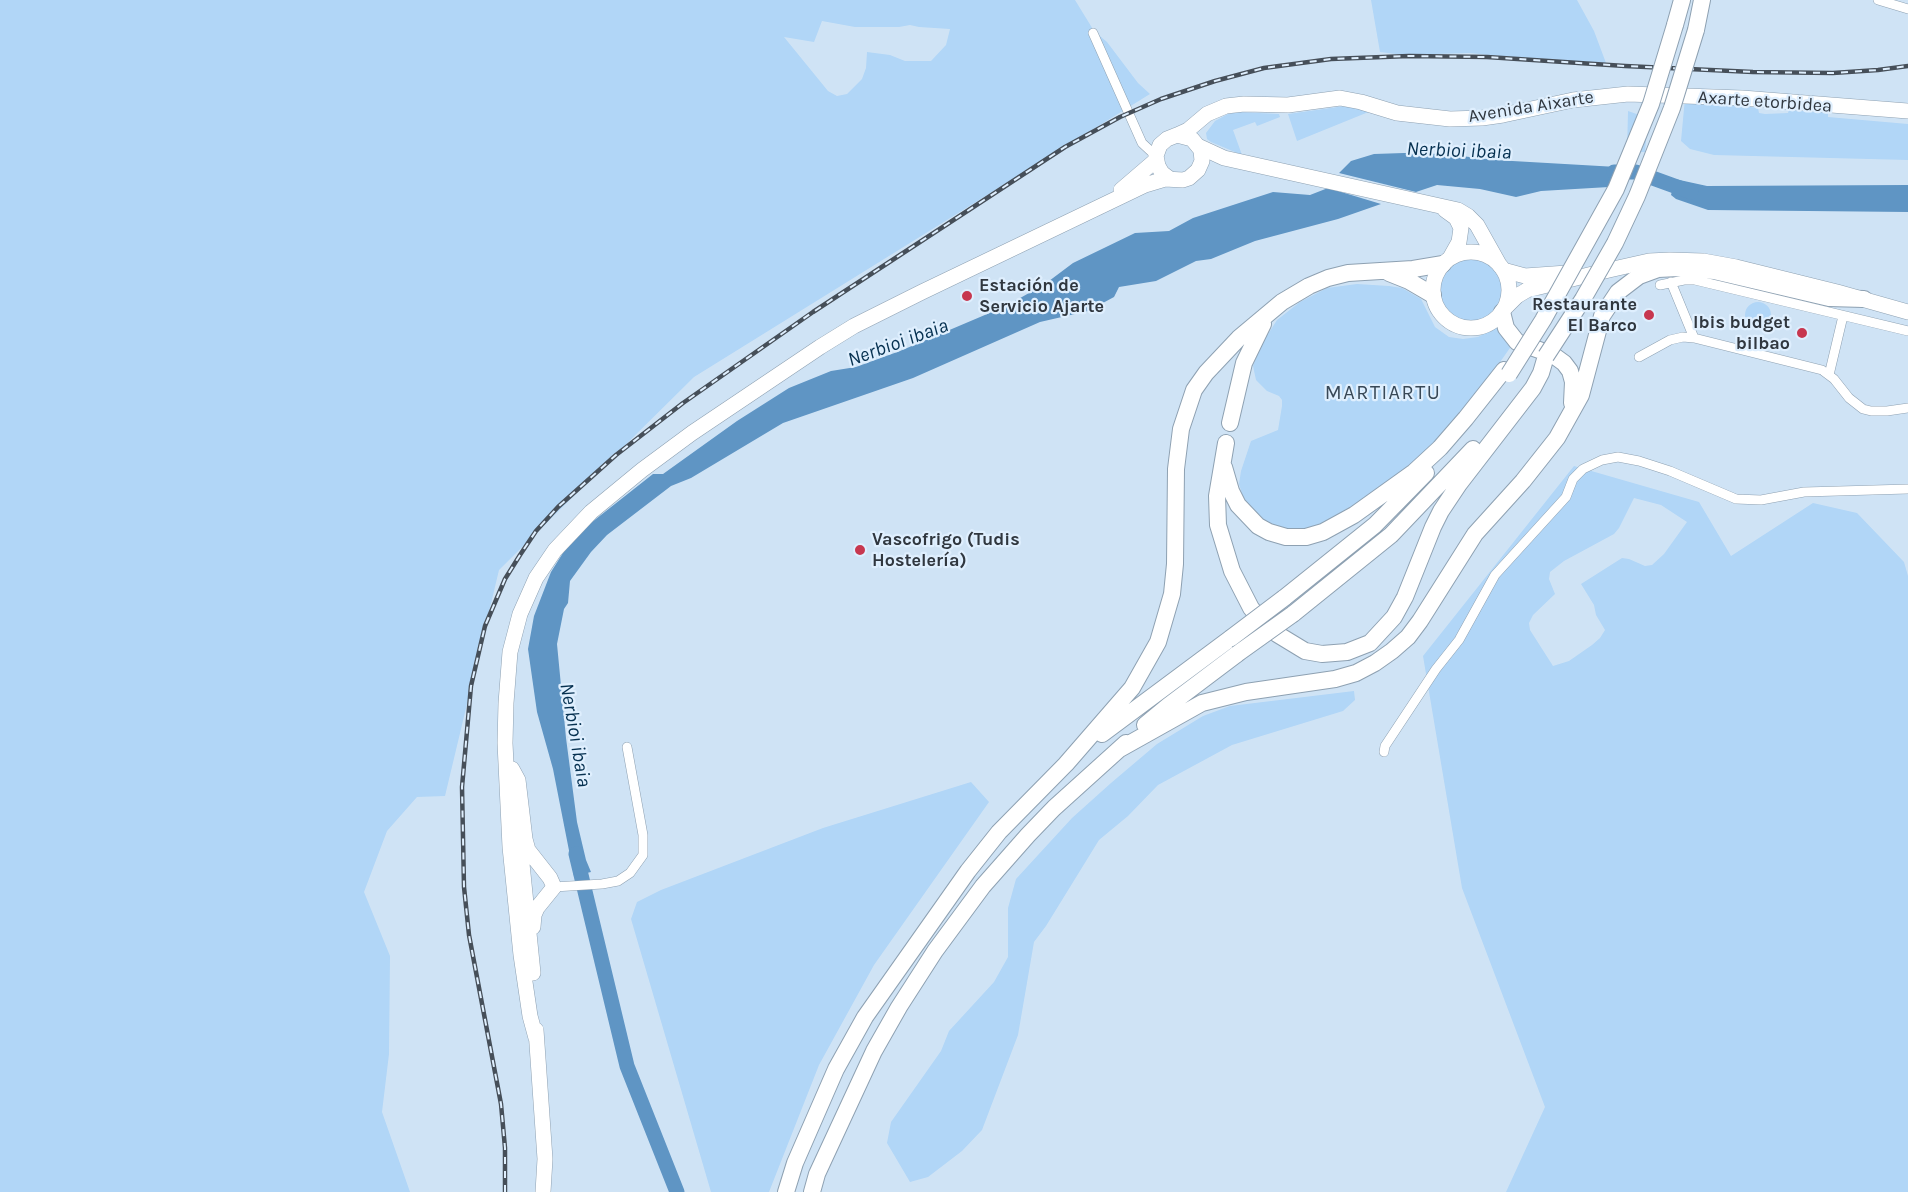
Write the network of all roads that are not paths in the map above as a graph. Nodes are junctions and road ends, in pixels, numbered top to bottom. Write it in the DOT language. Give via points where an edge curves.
graph roads {
  1 [pos="1682,0"];
  2 [pos="1702,0"];
  3 [pos="1878,0"];
  4 [pos="1893,3"];
  5 [pos="1908,9"];
  6 [pos="1094,33"];
  7 [pos="1621,94"];
  8 [pos="1908,111"];
  9 [pos="1198,121"];
  10 [pos="1138,134"];
  11 [pos="1177,135"];
  12 [pos="1197,144"];
  13 [pos="1158,153"];
  14 [pos="1248,162"];
  15 [pos="1195,174"];
  16 [pos="1170,179"];
  17 [pos="1435,205"];
  18 [pos="1088,212"];
  19 [pos="1446,261"];
  20 [pos="1501,268"];
  21 [pos="1609,270"];
  22 [pos="1383,271"];
  23 [pos="1671,282"];
  24 [pos="1660,285"];
  25 [pos="1432,295"];
  26 [pos="1864,299"];
  27 [pos="1503,310"];
  28 [pos="1908,312"];
  29 [pos="1270,313"];
  30 [pos="1843,316"];
  31 [pos="1908,331"];
  32 [pos="1694,338"];
  33 [pos="1639,357"];
  34 [pos="1507,372"];
  35 [pos="1829,375"];
  36 [pos="1529,386"];
  37 [pos="1908,408"];
  38 [pos="1570,416"];
  39 [pos="1230,423"];
  40 [pos="1908,489"];
  41 [pos="507,732"];
  42 [pos="627,747"];
  43 [pos="1118,750"];
  44 [pos="1384,752"];
  45 [pos="1066,764"];
  46 [pos="512,769"];
  47 [pos="507,808"];
  48 [pos="548,886"];
  49 [pos="524,887"];
  50 [pos="521,953"];
  51 [pos="536,993"];
  52 [pos="536,1038"];
  53 [pos="543,1192"];
  54 [pos="786,1192"];
  55 [pos="812,1192"];
  1 -- 34 [label="highway, bridge" via="1651,104 1616,189 1543,320 1532,330"];
  2 -- 36 [label="highway, bridge" via="1672,108 1637,196 1615,243"];
  3 -- 4 [label="street"];
  4 -- 5 [label="street"];
  6 -- 10 [label="street"];
  7 -- 8 [label="main road, Axarte etorbidea" via="1742,98"];
  7 -- 9 [label="main road, Avenida Aixarte" via="1464,119 1407,115 1340,98 1288,105 1235,104 1211,111"];
  9 -- 11 [label="main road"];
  9 -- 12 [label="main road" via="1194,133"];
  10 -- 13 [label="street"];
  10 -- 13 [label="street" via="1142,143"];
  11 -- 12 [label="main road" via="1187,136"];
  11 -- 13 [label="main road"];
  12 -- 14 [label="main road" via="1218,156"];
  12 -- 15 [label="main road" via="1202,161"];
  13 -- 16 [label="main road" via="1160,170"];
  13 -- 18 [label="main road" via="1120,190"];
  14 -- 15 [label="main road" via="1223,163"];
  14 -- 17 [label="main road"];
  15 -- 16 [label="main road" via="1183,180"];
  16 -- 18 [label="main road" via="1145,185"];
  17 -- 19 [label="main road" via="1453,214 1461,228 1459,242"];
  17 -- 20 [label="main road" via="1468,216"];
  18 -- 41 [label="main road" via="820,347 692,433 591,512 546,562 520,614 510,652"];
  19 -- 20 [label="main road" via="1458,254 1476,252"];
  19 -- 22 [label="highway"];
  19 -- 25 [label="main road" via="1434,278"];
  20 -- 21 [label="main road" via="1533,276"];
  20 -- 27 [label="main road" via="1509,289"];
  21 -- 26 [label="main road" via="1649,261 1703,261"];
  21 -- 27 [label="main road" via="1527,290"];
  22 -- 25 [label="highway"];
  22 -- 29 [label="highway" via="1328,278 1294,294"];
  23 -- 24 [label="street"];
  23 -- 30 [label="street" via="1695,280"];
  23 -- 32 [label="street"];
  25 -- 27 [label="main road" via="1439,312 1462,327 1489,324"];
  26 -- 28 [label="main road"];
  26 -- 38 [label="highway" via="1829,298 1714,271 1678,268 1648,272 1627,283 1609,303 1597,329 1581,395"];
  27 -- 38 [label="highway" via="1506,328 1517,342 1553,355 1570,371"];
  29 -- 39 [label="highway" via="1244,363"];
  29 -- 45 [label="highway" via="1219,357 1194,390 1178,450 1174,576 1163,630 1132,688"];
  30 -- 31 [label="street"];
  30 -- 35 [label="street"];
  32 -- 33 [label="street" via="1670,340"];
  32 -- 35 [label="street"];
  34 -- 36 [label="highway" via="1414,472 1354,515 1306,537 1269,532 1249,518 1231,491 1224,465 1225,447 1217,496 1218,525 1232,571 1262,622 1305,651 1347,652 1370,643 1394,617 1405,597 1441,511"];
  34 -- 45 [label="highway, bridge" via="1445,454 1375,525"];
  35 -- 37 [label="street" via="1863,409"];
  36 -- 43 [label="highway, bridge" via="1391,535 1293,614 1168,706"];
  38 -- 43 [label="highway" via="1545,453 1475,534 1420,621 1392,651 1356,673 1335,679 1246,692 1202,703"];
  40 -- 44 [label="street" via="1804,492 1761,500 1736,499 1670,471 1618,456 1582,470 1573,479 1566,497 1495,575 1459,640"];
  41 -- 46 [label="main road"];
  41 -- 47 [label="main road"];
  42 -- 48 [label="street" via="643,855 630,873 618,881"];
  43 -- 55 [label="highway" via="1028,835 983,886 935,951 885,1030 862,1075"];
  45 -- 54 [label="highway" via="999,832 968,871 865,1017 836,1069"];
  46 -- 48 [label="main road" via="518,780 528,850"];
  46 -- 49 [label="main road"];
  47 -- 49 [label="main road" via="518,879"];
  47 -- 50 [label="main road"];
  48 -- 49 [label="main road" via="536,897"];
  48 -- 49 [label="main road" via="536,873"];
  48 -- 51 [label="main road" via="534,915 539,979"];
  49 -- 50 [label="main road" via="520,897 524,943"];
  49 -- 51 [label="main road"];
  50 -- 52 [label="main road"];
  51 -- 52 [label="main road"];
  52 -- 53 [label="main road"];
}
